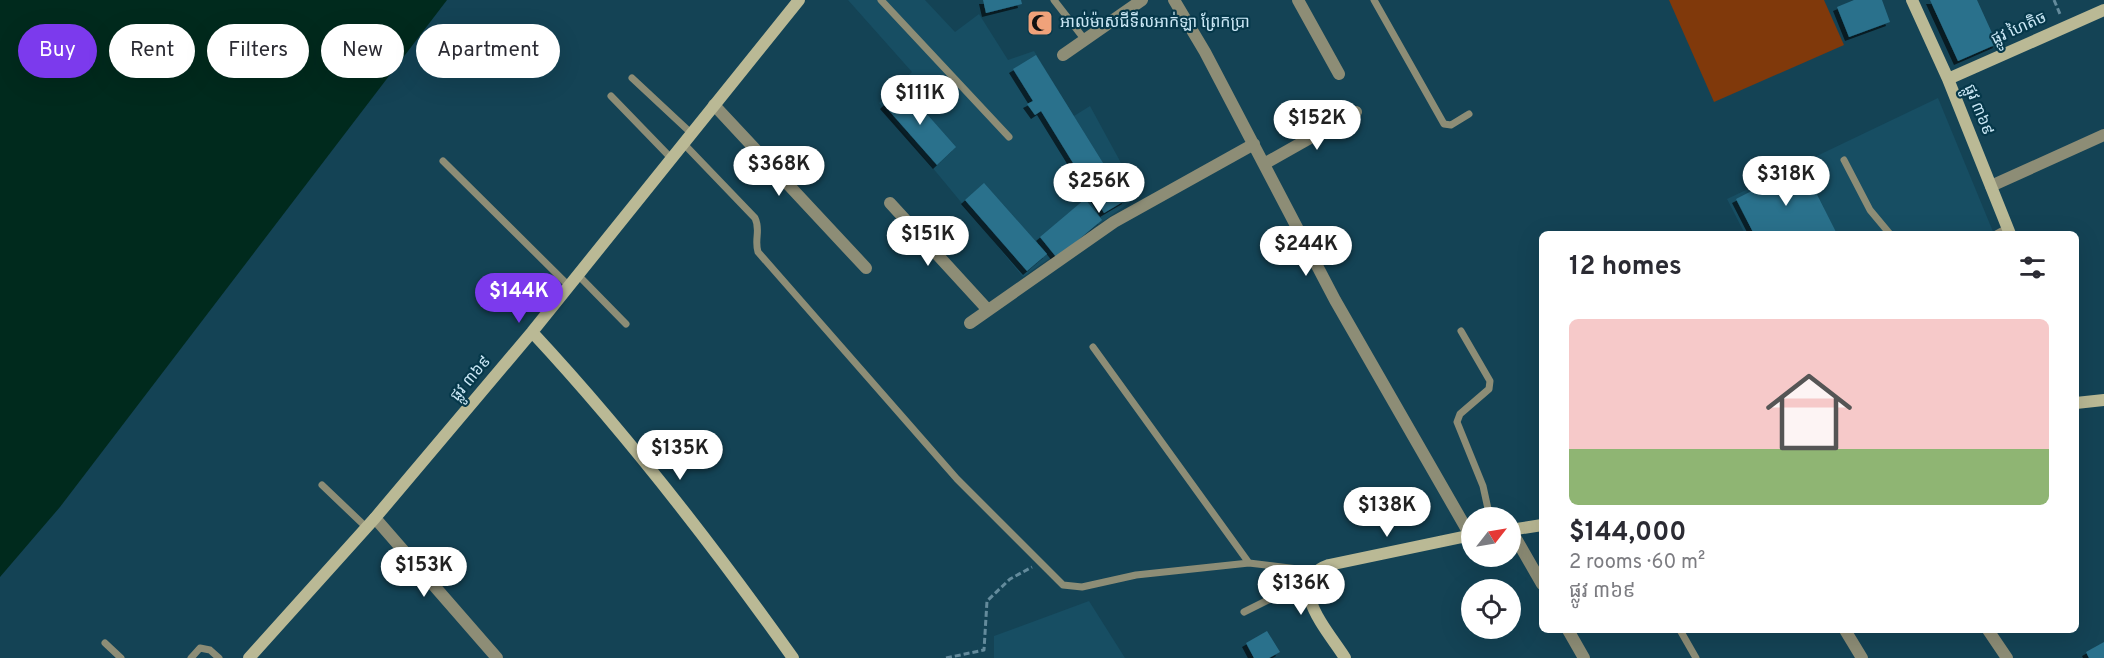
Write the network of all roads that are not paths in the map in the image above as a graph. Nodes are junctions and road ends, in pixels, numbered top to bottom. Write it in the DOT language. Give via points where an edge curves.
graph roads {
  1 [pos="799,0"];
  2 [pos="880,0"];
  3 [pos="1054,0"];
  4 [pos="1142,0"];
  5 [pos="1174,0"];
  6 [pos="1298,0"];
  7 [pos="1374,0"];
  8 [pos="1912,0"];
  9 [pos="2104,10"];
  10 [pos="1085,40"];
  11 [pos="1063,55"];
  12 [pos="1339,74"];
  13 [pos="632,78"];
  14 [pos="1948,79"];
  15 [pos="611,96"];
  16 [pos="714,105"];
  17 [pos="1356,112"];
  18 [pos="1468,114"];
  19 [pos="692,133"];
  20 [pos="1009,137"];
  21 [pos="2103,139"];
  22 [pos="683,143"];
  23 [pos="1254,144"];
  24 [pos="671,158"];
  25 [pos="1844,160"];
  26 [pos="443,161"];
  27 [pos="1264,164"];
  28 [pos="1991,186"];
  29 [pos="890,203"];
  30 [pos="1888,231"];
  31 [pos="2004,231"];
  32 [pos="866,268"];
  33 [pos="578,275"];
  34 [pos="569,286"];
  35 [pos="988,310"];
  36 [pos="970,323"];
  37 [pos="626,324"];
  38 [pos="1461,331"];
  39 [pos="532,332"];
  40 [pos="1094,347"];
  41 [pos="2104,400"];
  42 [pos="2079,401"];
  43 [pos="322,485"];
  44 [pos="1488,507"];
  45 [pos="1461,518"];
  46 [pos="371,523"];
  47 [pos="1539,525"];
  48 [pos="1521,528"];
  49 [pos="1461,537"];
  50 [pos="1521,547"];
  51 [pos="1249,563"];
  52 [pos="1311,575"];
  53 [pos="1539,579"];
  54 [pos="1244,612"];
  55 [pos="1570,633"];
  56 [pos="1682,633"];
  57 [pos="1847,633"];
  58 [pos="1990,633"];
  59 [pos="105,643"];
  60 [pos="252,657"];
  61 [pos="121,658"];
  62 [pos="191,658"];
  63 [pos="219,658"];
  64 [pos="497,658"];
  65 [pos="793,658"];
  66 [pos="1345,658"];
  67 [pos="1584,658"];
  68 [pos="1696,658"];
  69 [pos="1862,658"];
  70 [pos="2007,658"];
  1 -- 16 [label="street, ផ្លូវ ៣៦៩"];
  2 -- 20 [label="lane"];
  3 -- 10 [label="lane"];
  4 -- 10 [label="street"];
  5 -- 23 [label="street"];
  6 -- 12 [label="street"];
  7 -- 18 [label="lane" via="1443,124 1451,125"];
  8 -- 14 [label="street, ផ្លូវ ៣៦៩"];
  9 -- 14 [label="street, ផ្លូវ ហៃតិច"];
  10 -- 11 [label="street"];
  13 -- 19 [label="lane"];
  14 -- 28 [label="street, ផ្លូវ ៣៦៩"];
  15 -- 24 [label="lane"];
  16 -- 19 [label="street, ផ្លូវ ៣៦៩"];
  16 -- 32 [label="street"];
  17 -- 27 [label="street"];
  19 -- 22 [label="street, ផ្លូវ ៣៦៩"];
  21 -- 28 [label="street"];
  22 -- 24 [label="street, ផ្លូវ ៣៦៩"];
  22 -- 51 [label="lane" via="755,218 759,226 755,243 758,252 957,479 1063,585 1082,587 1136,575"];
  23 -- 27 [label="street"];
  23 -- 35 [label="street" via="1114,222"];
  24 -- 33 [label="street, ផ្លូវ ៣៦៩"];
  25 -- 30 [label="lane" via="1870,210"];
  26 -- 34 [label="lane"];
  27 -- 45 [label="street" via="1335,300"];
  28 -- 31 [label="street, ផ្លូវ ៣៦៩"];
  29 -- 35 [label="street"];
  33 -- 34 [label="street, ផ្លូវ ៣៦៩"];
  33 -- 37 [label="lane"];
  34 -- 39 [label="street, ផ្លូវ ៣៦៩"];
  35 -- 36 [label="street"];
  38 -- 44 [label="lane" via="1490,381 1489,389 1460,414 1457,422"];
  39 -- 46 [label="street, ផ្លូវ ៣៦៩"];
  39 -- 65 [label="street" via="596,400 658,477"];
  40 -- 51 [label="lane"];
  41 -- 42 [label="street"];
  43 -- 46 [label="lane"];
  46 -- 60 [label="street, ផ្លូវ ៣៦៩"];
  46 -- 64 [label="street"];
  47 -- 48 [label="street"];
  49 -- 52 [label="street" via="1329,565"];
  50 -- 53 [label="street"];
  51 -- 52 [label="lane"];
  52 -- 54 [label="lane"];
  52 -- 66 [label="street" via="1308,596"];
  55 -- 67 [label="street"];
  56 -- 68 [label="lane"];
  57 -- 69 [label="street"];
  58 -- 70 [label="street"];
  59 -- 61 [label="lane"];
  62 -- 63 [label="lane" via="200,648"];
}
